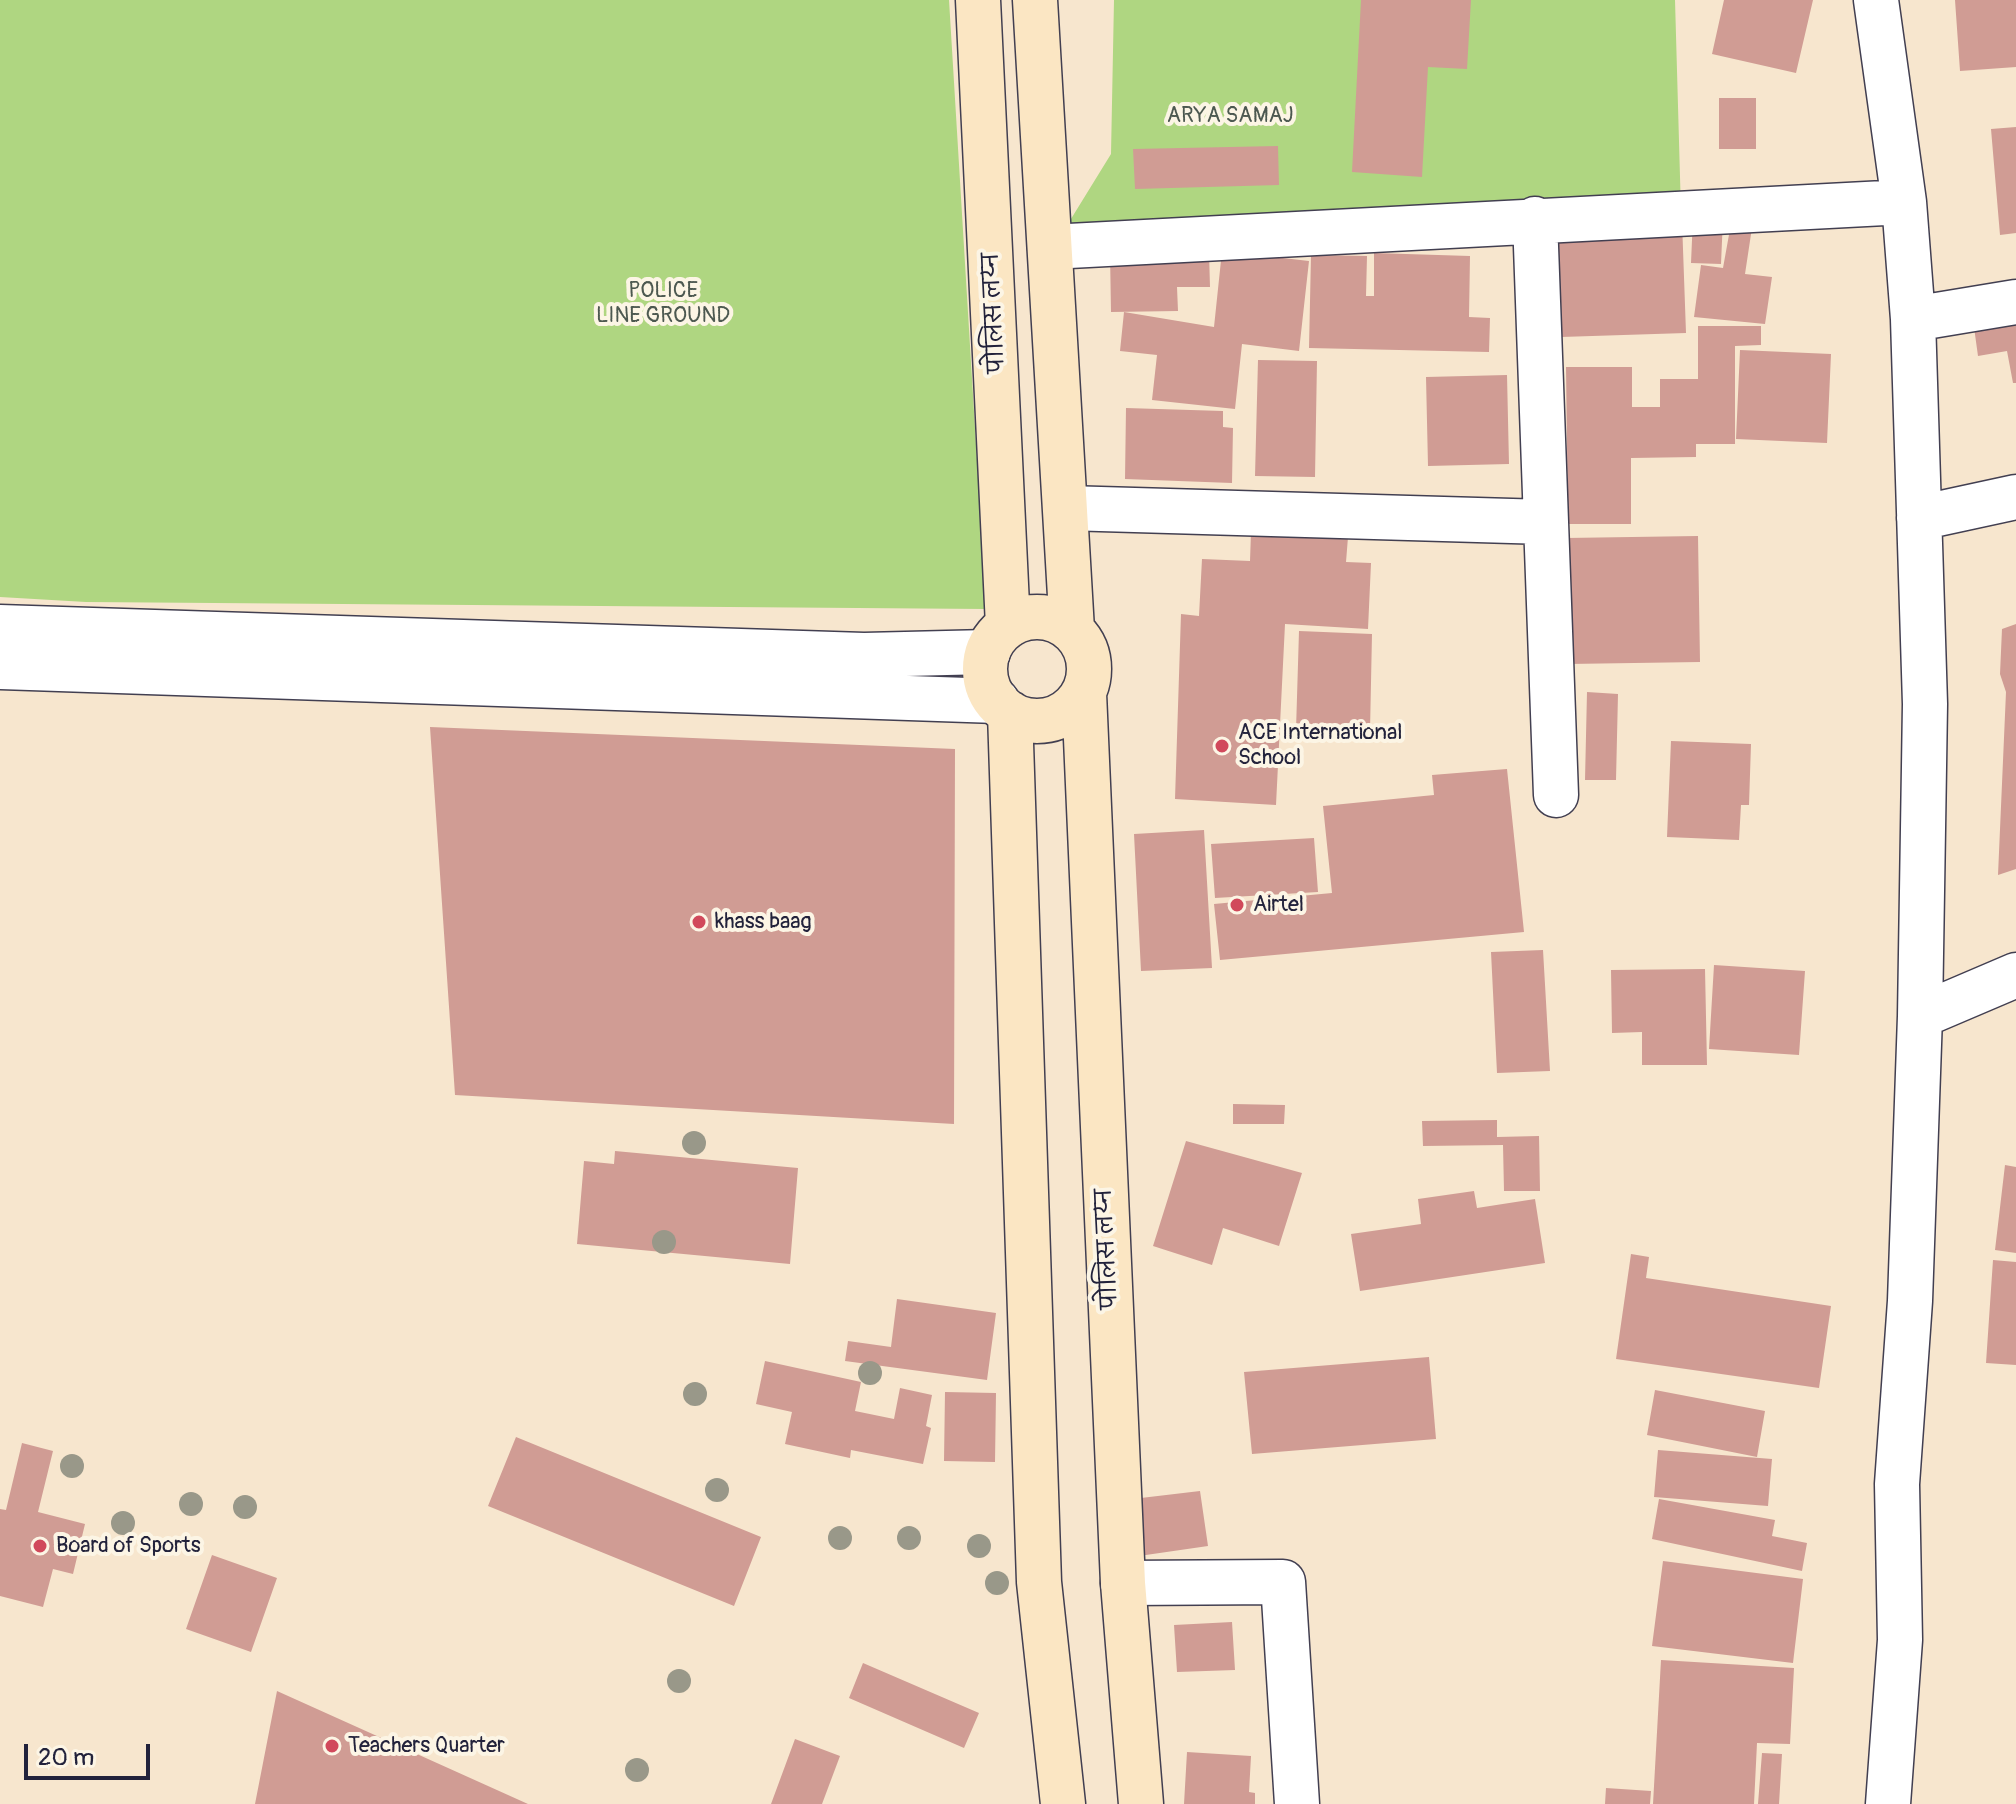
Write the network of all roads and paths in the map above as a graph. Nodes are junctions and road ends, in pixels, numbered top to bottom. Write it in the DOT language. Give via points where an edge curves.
graph roads {
  1 [pos="978,0"];
  2 [pos="1035,0"];
  3 [pos="1876,0"];
  4 [pos="1904,202"];
  5 [pos="1535,219"];
  6 [pos="1050,247"];
  7 [pos="2016,302"];
  8 [pos="1913,319"];
  9 [pos="2016,497"];
  10 [pos="1066,508"];
  11 [pos="1919,518"];
  12 [pos="1546,522"];
  13 [pos="0,627"];
  14 [pos="1072,630"];
  15 [pos="998,639"];
  16 [pos="0,667"];
  17 [pos="1084,693"];
  18 [pos="1003,707"];
  19 [pos="1556,795"];
  20 [pos="2016,975"];
  21 [pos="1920,1016"];
  22 [pos="1123,1583"];
  23 [pos="1063,1804"];
  24 [pos="1141,1804"];
  25 [pos="1297,1804"];
  26 [pos="1888,1804"];
  1 -- 15 [label="street, पोलिस लय्न"];
  2 -- 6 [label="street"];
  3 -- 4 [label="street"];
  4 -- 5 [label="street"];
  4 -- 8 [label="street"];
  5 -- 6 [label="street"];
  5 -- 12 [label="street"];
  6 -- 10 [label="street"];
  7 -- 8 [label="street"];
  8 -- 11 [label="street"];
  9 -- 11 [label="street"];
  10 -- 12 [label="street"];
  10 -- 14 [label="street"];
  11 -- 21 [label="street" via="1925,704"];
  12 -- 19 [label="street"];
  13 -- 15 [label="street" via="864,655"];
  14 -- 15 [label="street" via="1041,617"];
  14 -- 17 [label="street" via="1089,660"];
  15 -- 18 [label="street" via="985,670"];
  16 -- 18 [label="street"];
  17 -- 18 [label="street" via="1059,716 1026,719"];
  17 -- 22 [label="street, पोलिस लय्न"];
  18 -- 23 [label="street" via="1039,1582"];
  20 -- 21 [label="street"];
  21 -- 26 [label="street" via="1910,1301 1897,1484 1900,1640"];
  22 -- 24 [label="street, पोलिस लय्न"];
  22 -- 25 [label="street" via="1283,1582"];
}
